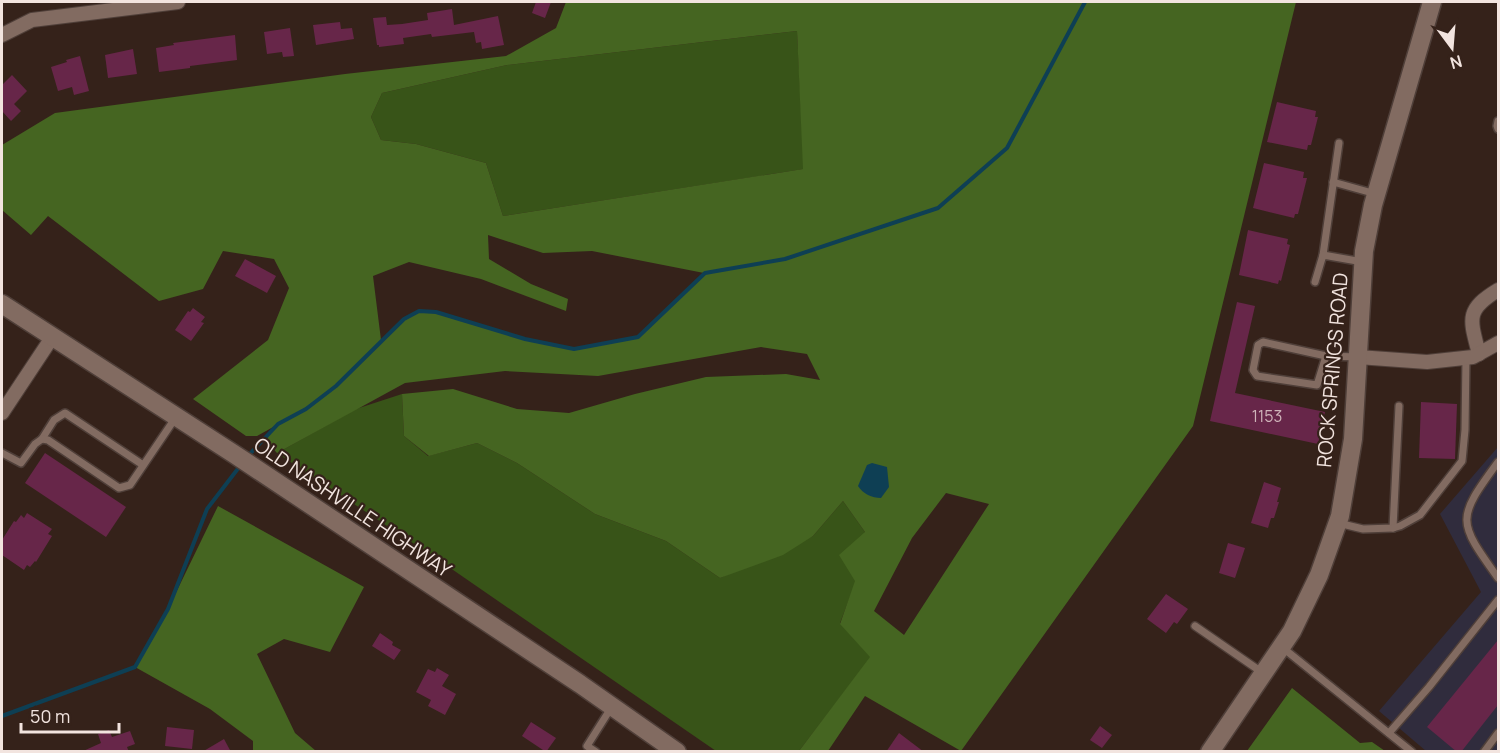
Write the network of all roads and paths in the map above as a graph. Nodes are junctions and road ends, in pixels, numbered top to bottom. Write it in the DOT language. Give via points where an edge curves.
graph roads {
  1 [pos="178,2"];
  2 [pos="1432,2"];
  3 [pos="2,35"];
  4 [pos="1498,122"];
  5 [pos="1498,129"];
  6 [pos="1339,143"];
  7 [pos="1333,182"];
  8 [pos="1376,194"];
  9 [pos="1323,255"];
  10 [pos="1363,262"];
  11 [pos="1315,282"];
  12 [pos="1498,290"];
  13 [pos="2,304"];
  14 [pos="53,336"];
  15 [pos="1498,343"];
  16 [pos="1326,356"];
  17 [pos="1473,356"];
  18 [pos="1358,357"];
  19 [pos="1399,406"];
  20 [pos="2,413"];
  21 [pos="176,417"];
  22 [pos="42,439"];
  23 [pos="2,453"];
  24 [pos="1498,462"];
  25 [pos="143,465"];
  26 [pos="1338,522"];
  27 [pos="1393,528"];
  28 [pos="1498,578"];
  29 [pos="1498,600"];
  30 [pos="1195,626"];
  31 [pos="1281,647"];
  32 [pos="1263,673"];
  33 [pos="612,706"];
  34 [pos="1498,733"];
  35 [pos="1389,734"];
  36 [pos="596,752"];
  37 [pos="677,752"];
  38 [pos="1210,752"];
  39 [pos="1412,752"];
  40 [pos="1484,752"];
  1 -- 3 [label="street" via="32,20"];
  2 -- 8 [label="main road, ROCK SPRINGS ROAD"];
  4 -- 5 [label="lane"];
  6 -- 7 [label="lane"];
  7 -- 8 [label="lane"];
  7 -- 9 [label="lane"];
  8 -- 10 [label="main road, ROCK SPRINGS ROAD"];
  9 -- 10 [label="lane"];
  9 -- 11 [label="lane"];
  10 -- 18 [label="main road, ROCK SPRINGS ROAD"];
  12 -- 17 [label="street" via="1473,312"];
  13 -- 14 [label="main road, OLD NASHVILLE HIGHWAY"];
  14 -- 20 [label="street"];
  14 -- 21 [label="main road, OLD NASHVILLE HIGHWAY"];
  15 -- 17 [label="street"];
  16 -- 16 [label="lane" via="1263,342 1258,345 1253,370 1257,375 1317,385"];
  16 -- 18 [label="lane"];
  17 -- 18 [label="street" via="1427,362"];
  17 -- 27 [label="lane" via="1462,461 1420,515"];
  18 -- 26 [label="main road, ROCK SPRINGS ROAD" via="1353,439"];
  19 -- 27 [label="lane"];
  21 -- 25 [label="lane"];
  21 -- 33 [label="main road, OLD NASHVILLE HIGHWAY"];
  22 -- 23 [label="lane" via="21,463"];
  22 -- 25 [label="lane" via="119,488 130,485"];
  22 -- 25 [label="lane" via="54,420 65,413"];
  24 -- 28 [label="lane" via="1472,499 1466,521 1472,541"];
  26 -- 27 [label="lane" via="1363,528"];
  26 -- 31 [label="main road, ROCK SPRINGS ROAD" via="1319,575"];
  29 -- 35 [label="lane"];
  30 -- 32 [label="lane"];
  31 -- 32 [label="main road, ROCK SPRINGS ROAD"];
  31 -- 35 [label="lane"];
  32 -- 38 [label="main road, ROCK SPRINGS ROAD"];
  33 -- 36 [label="lane" via="587,746"];
  33 -- 37 [label="main road, OLD NASHVILLE HIGHWAY"];
  34 -- 40 [label="lane"];
  35 -- 39 [label="lane"];
}
